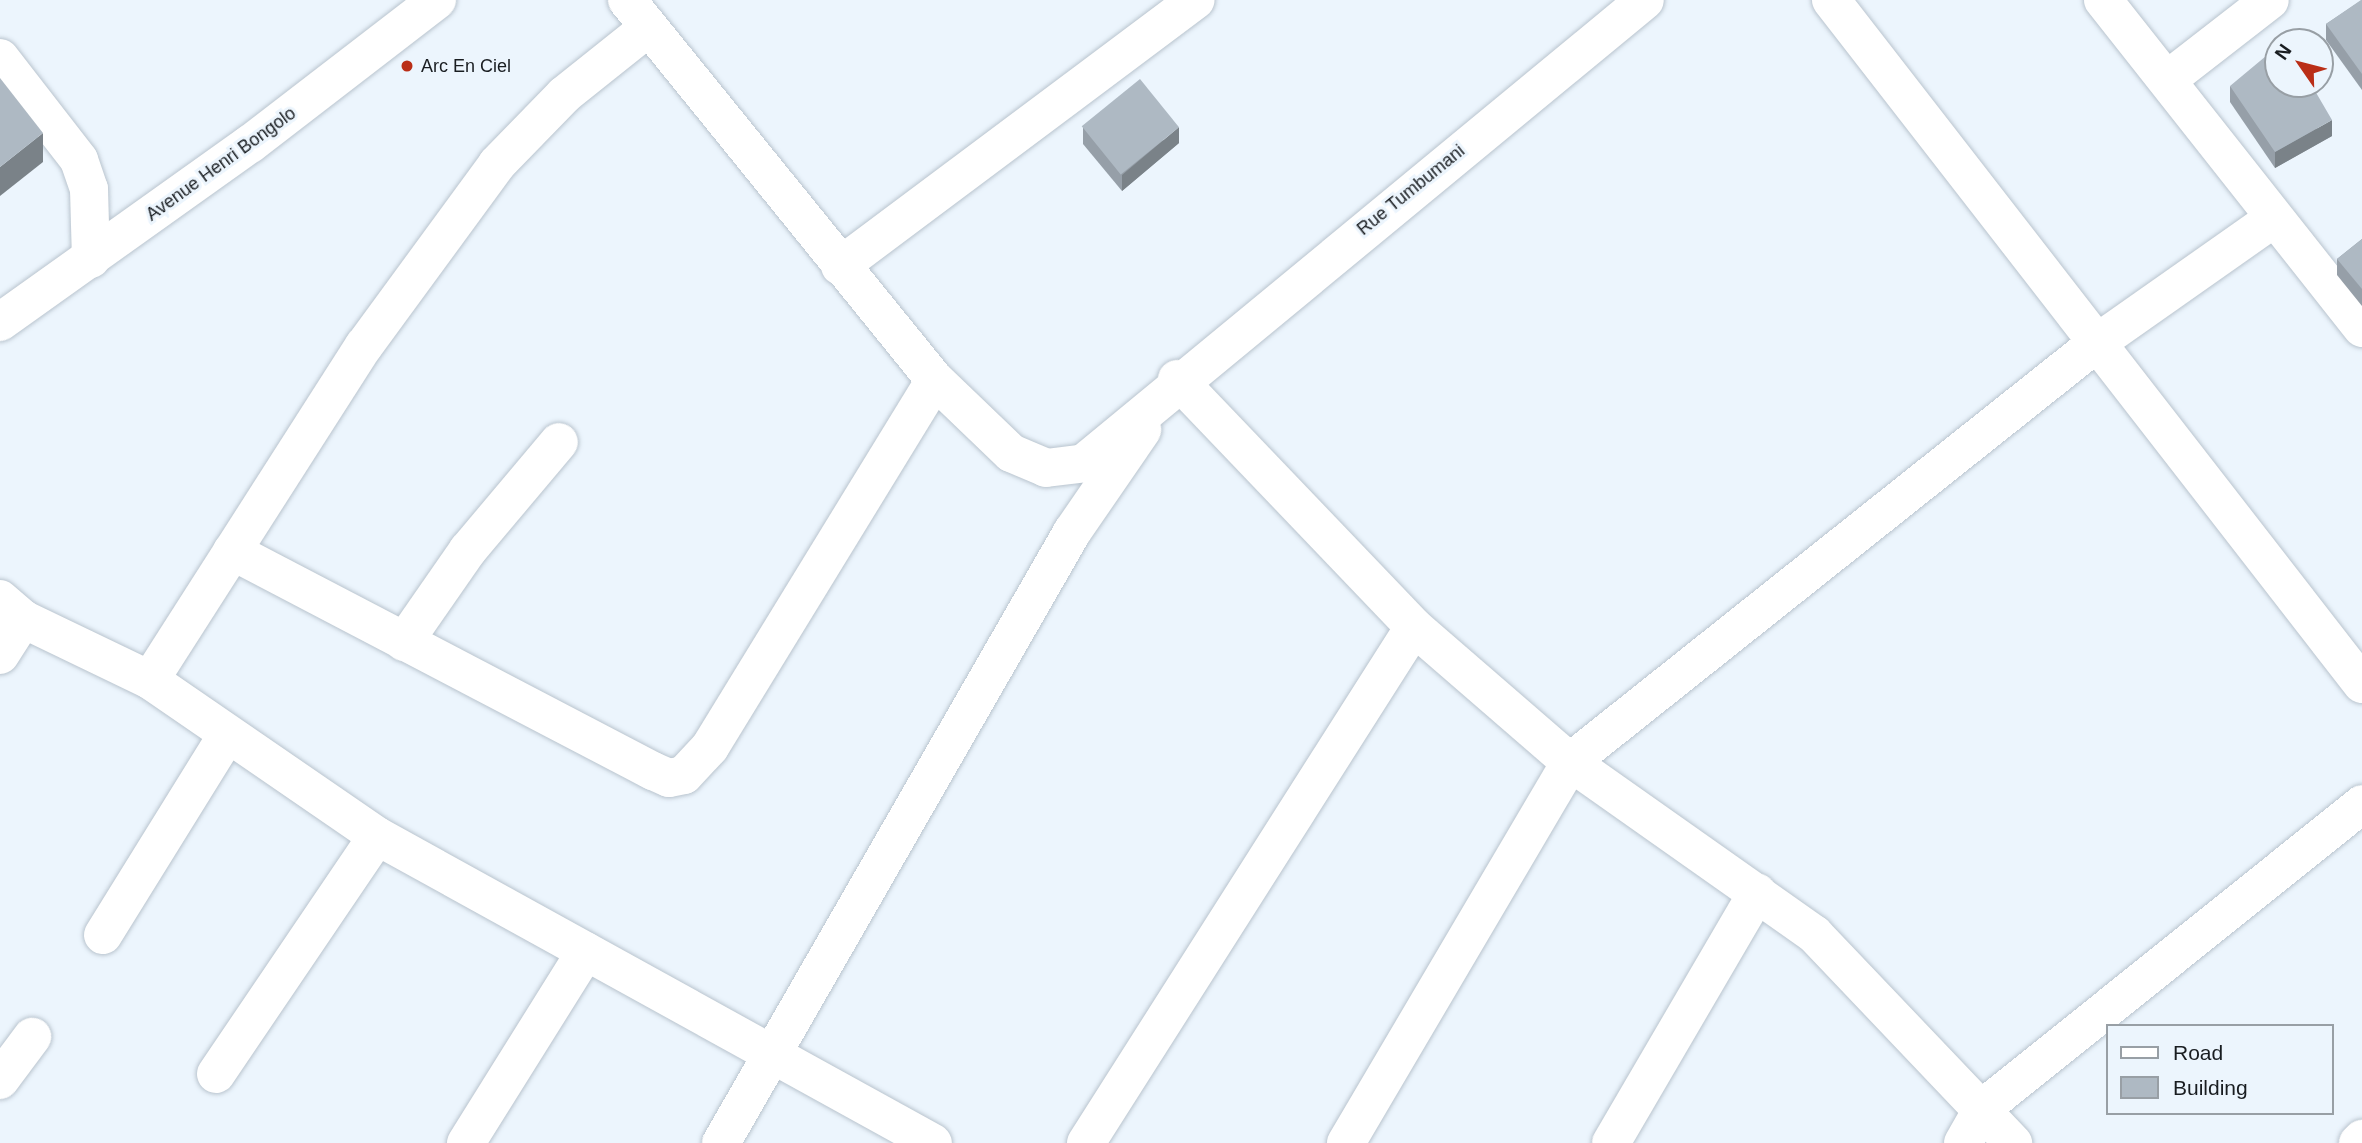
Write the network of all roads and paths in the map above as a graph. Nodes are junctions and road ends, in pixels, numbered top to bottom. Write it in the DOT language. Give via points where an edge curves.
graph roads {
  1 [pos="437,0"];
  2 [pos="1195,0"];
  3 [pos="1645,0"];
  4 [pos="1830,0"];
  5 [pos="2103,0"];
  6 [pos="2270,0"];
  7 [pos="637,14"];
  8 [pos="0,58"];
  9 [pos="2167,80"];
  10 [pos="2273,219"];
  11 [pos="91,259"];
  12 [pos="840,266"];
  13 [pos="0,322"];
  14 [pos="2362,328"];
  15 [pos="2098,342"];
  16 [pos="1177,379"];
  17 [pos="935,380"];
  18 [pos="559,442"];
  19 [pos="232,551"];
  20 [pos="12,609"];
  21 [pos="1414,627"];
  22 [pos="404,642"];
  23 [pos="0,655"];
  24 [pos="150,680"];
  25 [pos="2362,684"];
  26 [pos="227,735"];
  27 [pos="1570,762"];
  28 [pos="2362,804"];
  29 [pos="377,836"];
  30 [pos="1756,893"];
  31 [pos="103,935"];
  32 [pos="586,951"];
  33 [pos="32,1037"];
  34 [pos="772,1058"];
  35 [pos="216,1074"];
  36 [pos="0,1080"];
  37 [pos="1983,1108"];
  38 [pos="466,1143"];
  39 [pos="722,1143"];
  40 [pos="933,1143"];
  41 [pos="1086,1143"];
  42 [pos="1346,1143"];
  43 [pos="1611,1143"];
  44 [pos="1963,1143"];
  45 [pos="2014,1143"];
  1 -- 11 [label="street, Avenue Henri Bongolo"];
  2 -- 12 [label="street"];
  3 -- 16 [label="street, Rue Tumbumani"];
  4 -- 15 [label="street"];
  5 -- 9 [label="street"];
  6 -- 9 [label="street"];
  7 -- 12 [label="street"];
  7 -- 19 [label="street" via="497,164 364,346"];
  8 -- 11 [label="street" via="79,160 89,189"];
  9 -- 10 [label="street"];
  10 -- 14 [label="street"];
  10 -- 15 [label="street"];
  11 -- 13 [label="street, Avenue Henri Bongolo"];
  12 -- 17 [label="street"];
  15 -- 25 [label="street"];
  15 -- 27 [label="street"];
  16 -- 17 [label="street" via="1084,463 1046,468 1011,453"];
  16 -- 21 [label="street"];
  16 -- 34 [label="street" via="1072,532"];
  17 -- 22 [label="street" via="710,747 684,775 668,778"];
  18 -- 22 [label="street" via="468,550"];
  19 -- 22 [label="street"];
  19 -- 24 [label="street"];
  20 -- 23 [label="street"];
  20 -- 24 [label="street"];
  21 -- 27 [label="street"];
  21 -- 41 [label="street"];
  24 -- 26 [label="street"];
  26 -- 29 [label="street"];
  26 -- 31 [label="street"];
  27 -- 30 [label="street"];
  27 -- 42 [label="street"];
  28 -- 37 [label="street"];
  29 -- 32 [label="street"];
  29 -- 35 [label="street"];
  30 -- 37 [label="street" via="1814,934"];
  30 -- 43 [label="street"];
  32 -- 34 [label="street"];
  32 -- 38 [label="street"];
  33 -- 36 [label="street"];
  34 -- 39 [label="street"];
  34 -- 40 [label="street"];
  37 -- 44 [label="street"];
  37 -- 45 [label="street"];
}
